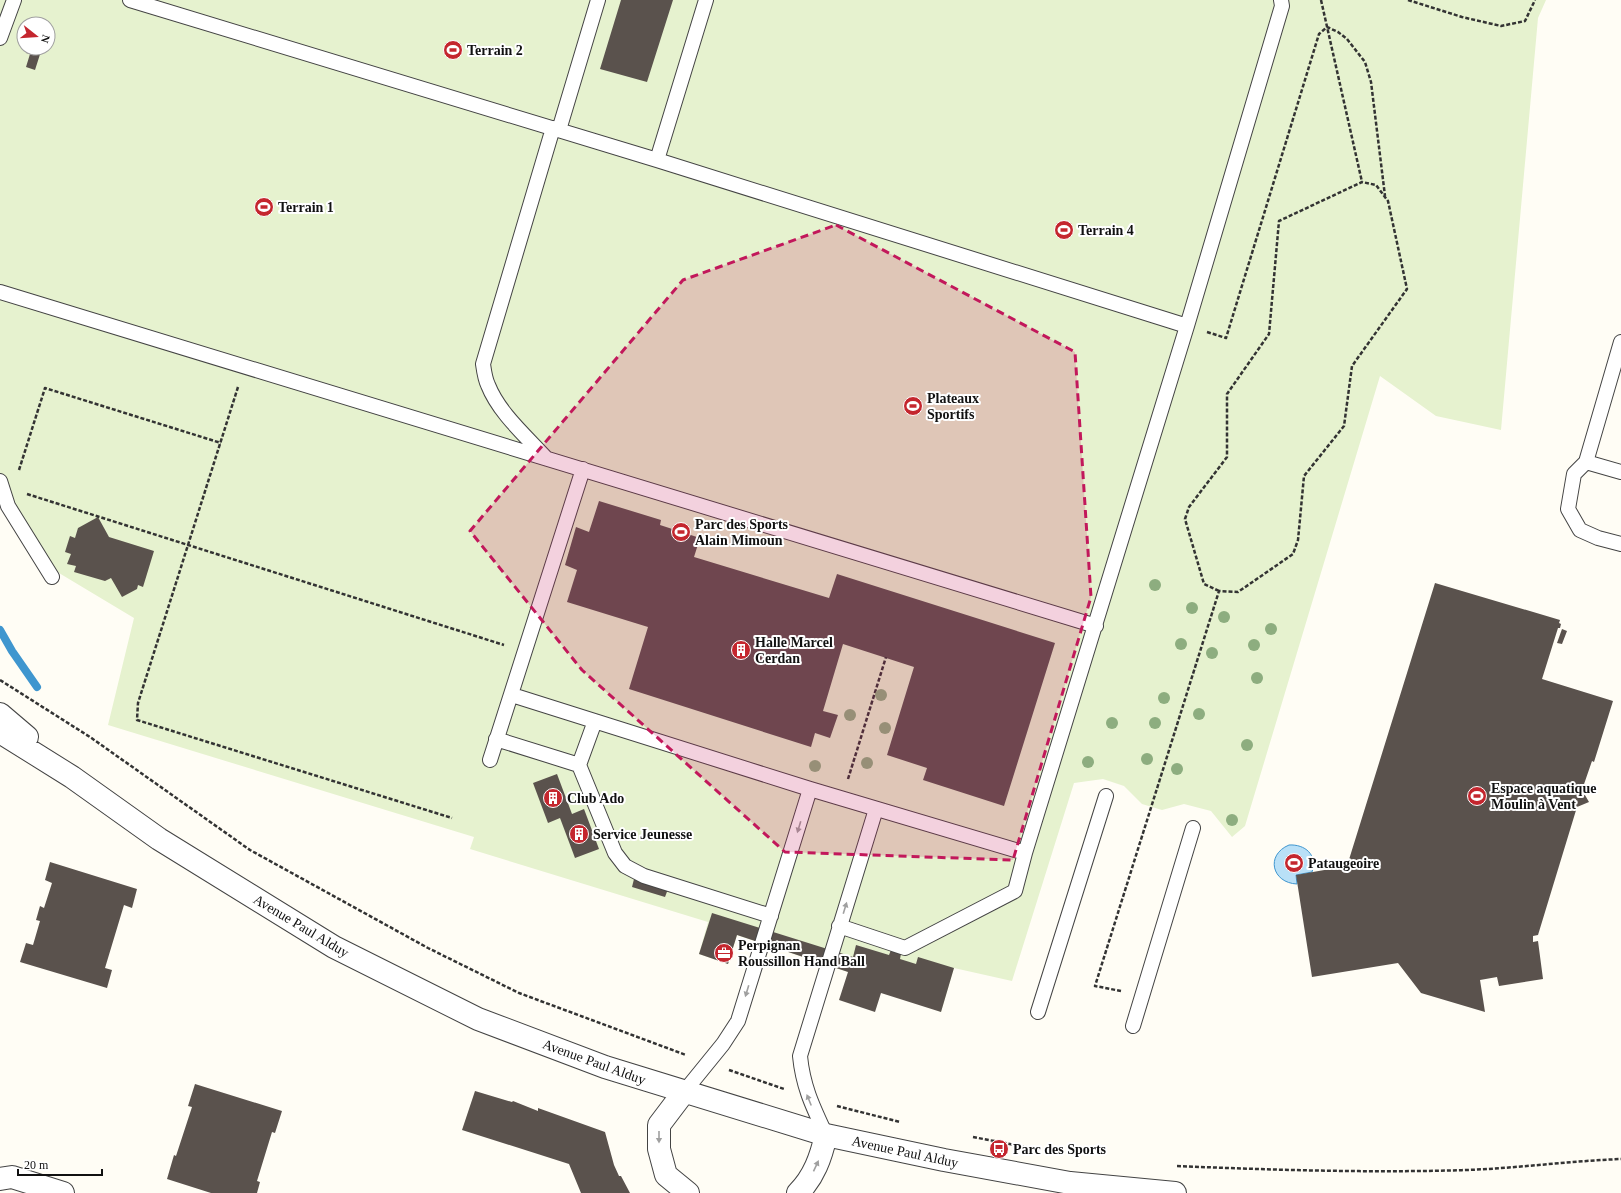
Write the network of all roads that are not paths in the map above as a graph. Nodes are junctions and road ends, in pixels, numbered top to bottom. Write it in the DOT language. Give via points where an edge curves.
graph roads {
  1 [pos="14,0"];
  2 [pos="130,0"];
  3 [pos="598,0"];
  4 [pos="706,0"];
  5 [pos="1281,0"];
  6 [pos="0,38"];
  7 [pos="556,129"];
  8 [pos="657,160"];
  9 [pos="0,292"];
  10 [pos="1187,326"];
  11 [pos="1621,342"];
  12 [pos="546,458"];
  13 [pos="1586,462"];
  14 [pos="583,469"];
  15 [pos="1621,472"];
  16 [pos="0,481"];
  17 [pos="1621,544"];
  18 [pos="52,577"];
  19 [pos="1096,626"];
  20 [pos="512,694"];
  21 [pos="0,714"];
  22 [pos="595,721"];
  23 [pos="0,732"];
  24 [pos="496,739"];
  25 [pos="490,760"];
  26 [pos="579,764"];
  27 [pos="72,777"];
  28 [pos="810,789"];
  29 [pos="1106,796"];
  30 [pos="876,809"];
  31 [pos="1193,828"];
  32 [pos="1025,853"];
  33 [pos="771,916"];
  34 [pos="839,926"];
  35 [pos="1038,1012"];
  36 [pos="1133,1026"];
  37 [pos="684,1092"];
  38 [pos="826,1135"];
  39 [pos="0,1179"];
  40 [pos="63,1193"];
  41 [pos="688,1193"];
  42 [pos="798,1193"];
  43 [pos="1175,1193"];
  1 -- 6 [label="lane"];
  2 -- 7 [label="lane"];
  3 -- 7 [label="lane"];
  4 -- 8 [label="lane"];
  5 -- 10 [label="lane" via="1282,6"];
  7 -- 8 [label="lane"];
  7 -- 12 [label="lane" via="483,364 487,385 498,404"];
  8 -- 10 [label="lane"];
  9 -- 12 [label="lane"];
  10 -- 19 [label="lane"];
  11 -- 13 [label="lane"];
  12 -- 14 [label="lane"];
  13 -- 15 [label="lane"];
  13 -- 17 [label="lane" via="1574,474 1568,509 1580,530"];
  14 -- 19 [label="lane"];
  14 -- 20 [label="lane"];
  16 -- 18 [label="lane" via="8,506"];
  19 -- 32 [label="lane"];
  20 -- 22 [label="lane"];
  20 -- 24 [label="lane"];
  21 -- 27 [label="street, Avenue Paul Alduy"];
  22 -- 26 [label="lane"];
  22 -- 28 [label="lane"];
  23 -- 27 [label="street, Avenue Paul Alduy"];
  24 -- 25 [label="lane"];
  24 -- 26 [label="lane"];
  26 -- 33 [label="lane" via="615,854 625,866 644,876"];
  27 -- 37 [label="street, Avenue Paul Alduy" via="159,839 334,947 478,1019 605,1067"];
  28 -- 30 [label="lane"];
  28 -- 33 [label="lane, one-way"];
  29 -- 35 [label="lane"];
  30 -- 32 [label="lane"];
  34 -- 30 [label="lane, one-way"];
  31 -- 36 [label="lane"];
  32 -- 34 [label="lane" via="1015,892 905,948"];
  33 -- 37 [label="lane, one-way" via="738,1021"];
  38 -- 34 [label="lane, one-way" via="808,1097 800,1056"];
  37 -- 38 [label="street, Avenue Paul Alduy"];
  37 -- 41 [label="street, one-way" via="659,1125 659,1148 666,1175"];
  42 -- 38 [label="street, one-way" via="815,1170"];
  38 -- 43 [label="street, Avenue Paul Alduy" via="1070,1184"];
  39 -- 40 [label="street" via="12,1177"];
}
